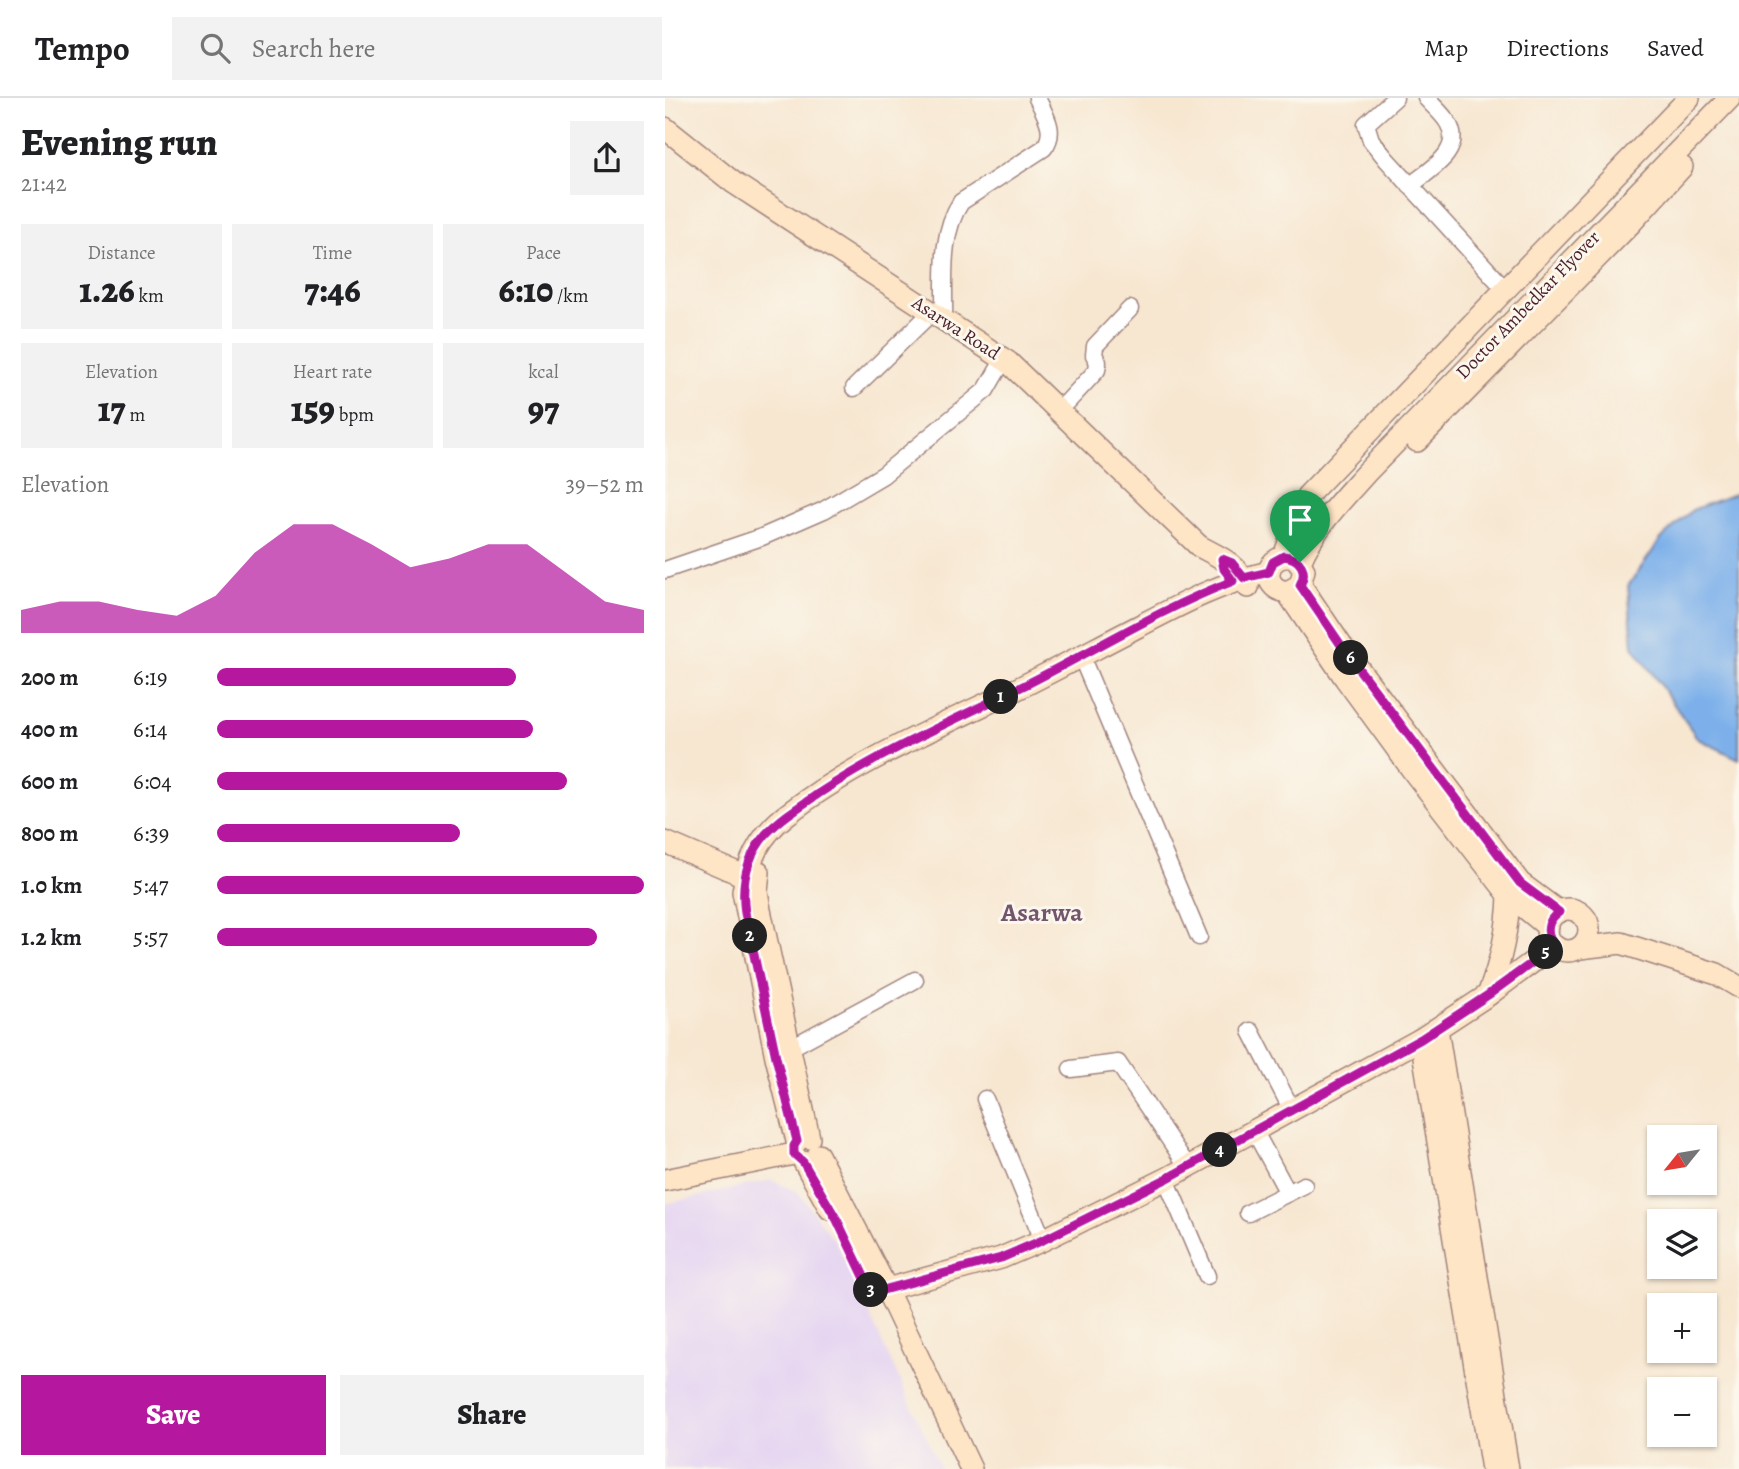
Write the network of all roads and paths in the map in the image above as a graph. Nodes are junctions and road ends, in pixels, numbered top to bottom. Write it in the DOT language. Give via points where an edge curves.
graph roads {
  1 [pos="1037,98"];
  2 [pos="1395,98"];
  3 [pos="1426,98"];
  4 [pos="1689,98"];
  5 [pos="1713,98"];
  6 [pos="1730,98"];
  7 [pos="1739,104"];
  8 [pos="665,128"];
  9 [pos="1411,186"];
  10 [pos="1505,289"];
  11 [pos="1130,309"];
  12 [pos="938,315"];
  13 [pos="1004,359"];
  14 [pos="854,388"];
  15 [pos="1061,410"];
  16 [pos="1316,517"];
  17 [pos="1292,559"];
  18 [pos="665,570"];
  19 [pos="1282,584"];
  20 [pos="1240,585"];
  21 [pos="1084,662"];
  22 [pos="1400,739"];
  23 [pos="665,842"];
  24 [pos="752,878"];
  25 [pos="1509,895"];
  26 [pos="1588,922"];
  27 [pos="1554,928"];
  28 [pos="1199,937"];
  29 [pos="1621,943"];
  30 [pos="1580,948"];
  31 [pos="915,981"];
  32 [pos="1739,987"];
  33 [pos="1488,995"];
  34 [pos="1251,1031"];
  35 [pos="1429,1034"];
  36 [pos="790,1048"];
  37 [pos="1071,1069"];
  38 [pos="985,1099"];
  39 [pos="1292,1110"];
  40 [pos="1255,1132"];
  41 [pos="804,1150"];
  42 [pos="1188,1167"];
  43 [pos="1166,1179"];
  44 [pos="665,1180"];
  45 [pos="1304,1185"];
  46 [pos="1288,1193"];
  47 [pos="1248,1213"];
  48 [pos="1043,1240"];
  49 [pos="1207,1276"];
  50 [pos="879,1291"];
  51 [pos="957,1469"];
  52 [pos="971,1469"];
  53 [pos="1492,1469"];
  54 [pos="1508,1469"];
  1 -- 12 [label="street" via="1051,130 1050,140 961,202 947,233"];
  2 -- 9 [label="street" via="1366,124 1371,140"];
  3 -- 9 [label="street" via="1448,122 1453,137 1449,153"];
  4 -- 10 [label="street"];
  5 -- 16 [label="street, Doctor Ambedkar Flyover"];
  6 -- 16 [label="street, Doctor Ambedkar Flyover"];
  7 -- 16 [label="street" via="1631,223 1343,516"];
  8 -- 12 [label="street, Asarwa Road" via="734,183"];
  9 -- 10 [label="street"];
  10 -- 16 [label="street" via="1307,495"];
  11 -- 15 [label="street" via="1095,346 1097,370"];
  12 -- 13 [label="street, Asarwa Road"];
  12 -- 14 [label="street"];
  13 -- 15 [label="street, Asarwa Road"];
  13 -- 18 [label="street" via="986,390 883,475 824,510"];
  15 -- 20 [label="street, Asarwa Road" via="1199,546 1222,559 1224,569"];
  16 -- 17 [label="street" via="1293,532"];
  17 -- 19 [label="street" via="1273,562"];
  17 -- 19 [label="street" via="1304,576"];
  19 -- 20 [label="street"];
  19 -- 22 [label="street" via="1345,678"];
  19 -- 22 [label="street" via="1343,648"];
  20 -- 21 [label="street" via="1195,596"];
  21 -- 24 [label="street" via="785,816 753,854"];
  21 -- 28 [label="street"];
  22 -- 25 [label="street"];
  22 -- 27 [label="street"];
  23 -- 24 [label="street"];
  24 -- 36 [label="street"];
  24 -- 41 [label="street" via="743,892 745,913 776,1057"];
  25 -- 27 [label="street"];
  25 -- 33 [label="street" via="1504,946"];
  26 -- 27 [label="street" via="1572,910"];
  26 -- 29 [label="street"];
  26 -- 30 [label="street" via="1588,936"];
  27 -- 30 [label="street" via="1567,951"];
  27 -- 33 [label="street"];
  29 -- 30 [label="street"];
  29 -- 32 [label="street" via="1717,974"];
  31 -- 36 [label="street"];
  33 -- 35 [label="street"];
  34 -- 39 [label="street"];
  35 -- 39 [label="street"];
  35 -- 53 [label="street"];
  35 -- 54 [label="street"];
  36 -- 41 [label="street"];
  37 -- 42 [label="street" via="1118,1063"];
  38 -- 48 [label="street"];
  39 -- 40 [label="street"];
  40 -- 42 [label="street"];
  40 -- 46 [label="street"];
  41 -- 44 [label="street"];
  41 -- 50 [label="street" via="837,1220"];
  42 -- 43 [label="street"];
  43 -- 48 [label="street"];
  43 -- 49 [label="street"];
  45 -- 46 [label="street"];
  46 -- 47 [label="street"];
  48 -- 50 [label="street" via="1001,1258"];
  50 -- 51 [label="street"];
  50 -- 52 [label="street"];
}
